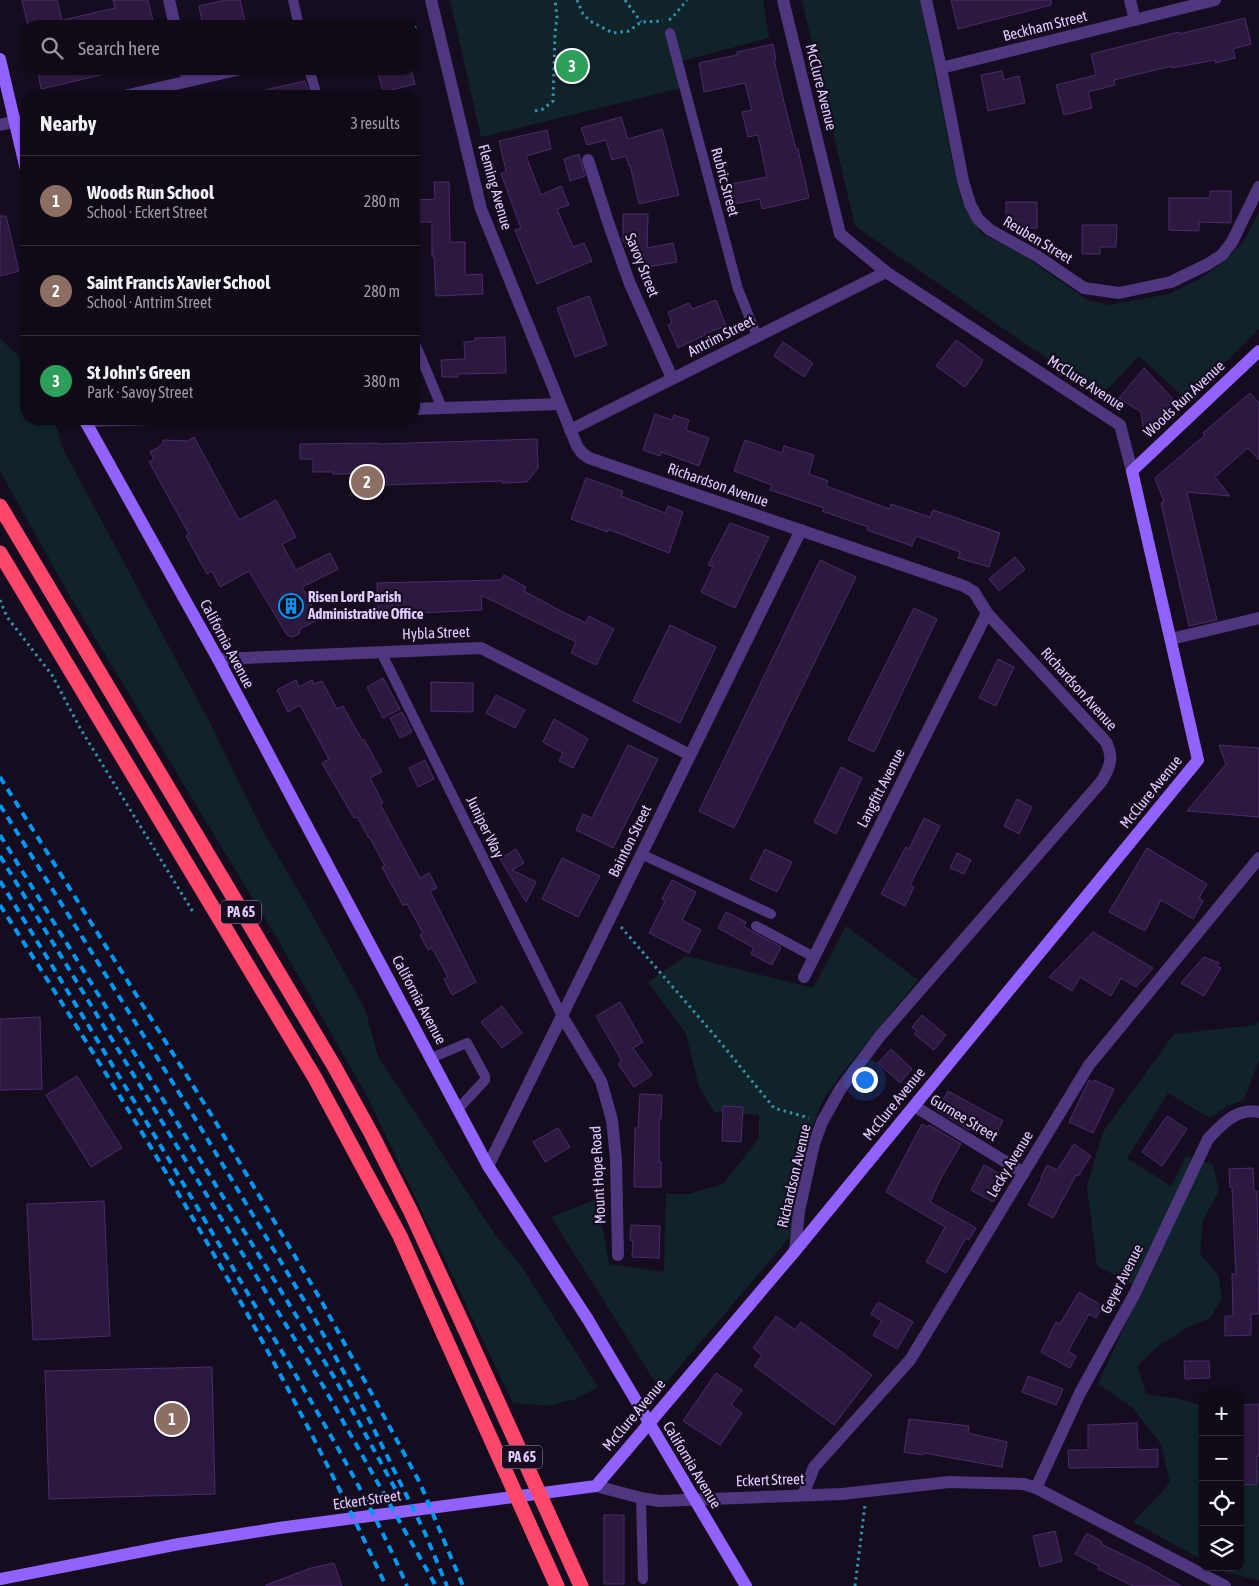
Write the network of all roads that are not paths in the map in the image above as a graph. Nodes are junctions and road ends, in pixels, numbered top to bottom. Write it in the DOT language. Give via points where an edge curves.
graph roads {
  1 [pos="169,0"];
  2 [pos="293,0"];
  3 [pos="431,0"];
  4 [pos="783,0"];
  5 [pos="926,0"];
  6 [pos="1130,0"];
  7 [pos="1215,0"];
  8 [pos="174,20"];
  9 [pos="298,20"];
  10 [pos="1136,20"];
  11 [pos="670,33"];
  12 [pos="0,59"];
  13 [pos="941,68"];
  14 [pos="187,75"];
  15 [pos="311,75"];
  16 [pos="142,90"];
  17 [pos="315,90"];
  18 [pos="20,118"];
  19 [pos="20,121"];
  20 [pos="0,125"];
  21 [pos="588,160"];
  22 [pos="1259,188"];
  23 [pos="886,272"];
  24 [pos="757,336"];
  25 [pos="1259,351"];
  26 [pos="420,355"];
  27 [pos="672,378"];
  28 [pos="559,404"];
  29 [pos="442,408"];
  30 [pos="420,409"];
  31 [pos="87,425"];
  32 [pos="570,430"];
  33 [pos="1132,471"];
  34 [pos="0,506"];
  35 [pos="800,530"];
  36 [pos="0,552"];
  37 [pos="987,613"];
  38 [pos="1259,618"];
  39 [pos="1171,639"];
  40 [pos="381,652"];
  41 [pos="218,659"];
  42 [pos="690,755"];
  43 [pos="641,854"];
  44 [pos="1259,858"];
  45 [pos="771,914"];
  46 [pos="756,926"];
  47 [pos="814,957"];
  48 [pos="804,977"];
  49 [pos="562,1016"];
  50 [pos="431,1058"];
  51 [pos="914,1106"];
  52 [pos="458,1109"];
  53 [pos="1259,1112"];
  54 [pos="488,1166"];
  55 [pos="1024,1173"];
  56 [pos="795,1251"];
  57 [pos="618,1255"];
  58 [pos="596,1486"];
  59 [pos="1036,1488"];
  60 [pos="803,1495"];
  61 [pos="641,1498"];
  62 [pos="0,1579"];
  63 [pos="643,1579"];
  64 [pos="557,1586"];
  65 [pos="581,1586"];
  66 [pos="746,1586"];
  67 [pos="1225,1586"];
  1 -- 8 [label="street"];
  2 -- 9 [label="lane"];
  3 -- 28 [label="street, Fleming Avenue" via="481,209"];
  4 -- 23 [label="street, McClure Avenue" via="840,234"];
  5 -- 13 [label="street, Reuben Street"];
  6 -- 10 [label="street"];
  7 -- 10 [label="street, Beckham Street"];
  10 -- 13 [label="street, Beckham Street"];
  11 -- 24 [label="lane, Rubric Street" via="738,289"];
  12 -- 18 [label="street"];
  13 -- 22 [label="street, Reuben Street" via="963,181 978,219 990,230 1037,256 1084,288 1119,293 1171,282 1208,264 1222,255 1232,242"];
  14 -- 16 [label="street"];
  15 -- 17 [label="lane"];
  19 -- 20 [label="street"];
  21 -- 27 [label="street, Savoy Street" via="630,284"];
  23 -- 24 [label="street, Antrim Street"];
  23 -- 33 [label="street, McClure Avenue" via="1120,425"];
  24 -- 27 [label="street, Antrim Street"];
  25 -- 33 [label="street, Woods Run Avenue"];
  26 -- 29 [label="lane"];
  27 -- 32 [label="street, Antrim Street"];
  28 -- 29 [label="street"];
  28 -- 32 [label="street, Richardson Avenue"];
  29 -- 30 [label="street"];
  31 -- 41 [label="street, California Avenue"];
  32 -- 35 [label="street, Richardson Avenue" via="577,446 589,458"];
  33 -- 39 [label="street, McClure Avenue"];
  34 -- 65 [label="highway, PA 65, bridge" via="372,1135 407,1203"];
  35 -- 37 [label="street, Richardson Avenue" via="964,586 974,592"];
  35 -- 42 [label="street, Bainton Street"];
  36 -- 64 [label="highway, PA 65, bridge" via="315,1078 400,1236"];
  37 -- 47 [label="street, Langfitt Avenue"];
  37 -- 56 [label="street, Richardson Avenue" via="1106,742 1111,755 1109,770 880,1036 841,1088 814,1144 799,1211"];
  38 -- 39 [label="street"];
  39 -- 51 [label="street, McClure Avenue" via="1198,760"];
  40 -- 41 [label="street, Hybla Street"];
  40 -- 42 [label="street, Hybla Street" via="481,648"];
  40 -- 49 [label="lane, Juniper Way"];
  41 -- 50 [label="street, California Avenue"];
  42 -- 43 [label="street, Bainton Street"];
  43 -- 45 [label="lane"];
  43 -- 49 [label="street, Bainton Street"];
  44 -- 55 [label="street, Lecky Avenue" via="1089,1065"];
  46 -- 47 [label="lane"];
  47 -- 48 [label="street, Langfitt Avenue"];
  49 -- 54 [label="street, Bainton Street"];
  49 -- 57 [label="street, Mount Hope Road" via="601,1082 612,1120"];
  50 -- 52 [label="street, California Avenue"];
  50 -- 52 [label="lane" via="467,1043 485,1076 485,1080"];
  51 -- 55 [label="street, Gurnee Street"];
  51 -- 56 [label="street, McClure Avenue"];
  52 -- 54 [label="street, California Avenue"];
  53 -- 59 [label="street, Geyer Avenue" via="1251,1110 1236,1115 1208,1140 1136,1293 1080,1393"];
  54 -- 66 [label="street, California Avenue, bridge" via="587,1318"];
  55 -- 60 [label="street, Lecky Avenue" via="910,1360 814,1467"];
  56 -- 58 [label="street, McClure Avenue"];
  58 -- 61 [label="street, Eckert Street"];
  58 -- 62 [label="street, Eckert Street" via="260,1531"];
  59 -- 60 [label="street, Eckert Street" via="1024,1484 949,1482"];
  59 -- 67 [label="street, Eckert Street"];
  60 -- 61 [label="street, Eckert Street" via="659,1501"];
  61 -- 63 [label="lane"];
}
